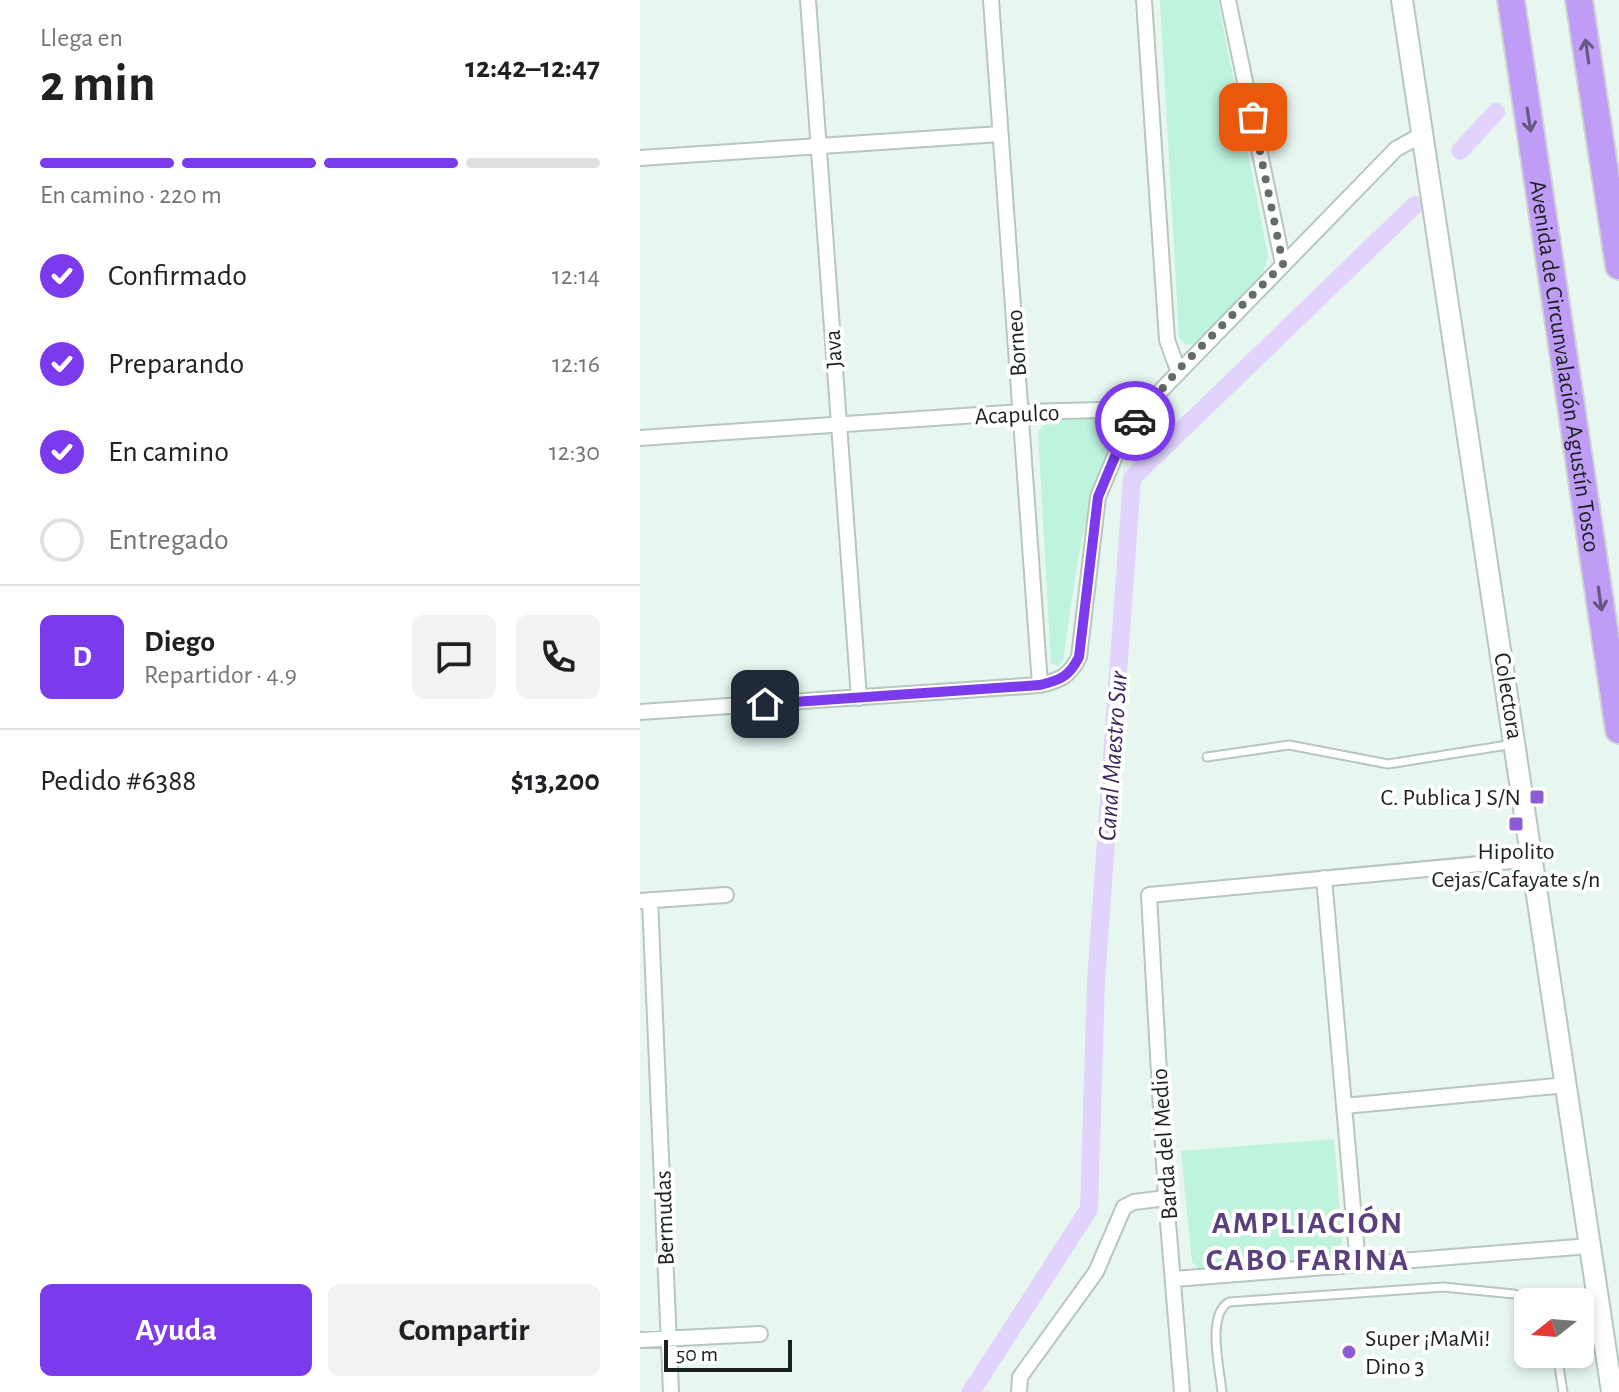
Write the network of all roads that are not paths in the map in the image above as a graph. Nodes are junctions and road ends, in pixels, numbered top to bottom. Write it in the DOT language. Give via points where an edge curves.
graph roads {
  1 [pos="808,0"];
  2 [pos="991,0"];
  3 [pos="1144,0"];
  4 [pos="1228,0"];
  5 [pos="1402,0"];
  6 [pos="1511,0"];
  7 [pos="1579,0"];
  8 [pos="1425,133"];
  9 [pos="1000,134"];
  10 [pos="818,146"];
  11 [pos="640,158"];
  12 [pos="1283,264"];
  13 [pos="1619,266"];
  14 [pos="1178,370"];
  15 [pos="1143,409"];
  16 [pos="1022,412"];
  17 [pos="839,425"];
  18 [pos="640,438"];
  19 [pos="1040,685"];
  20 [pos="859,698"];
  21 [pos="640,712"];
  22 [pos="1619,730"];
  23 [pos="1516,744"];
  24 [pos="1207,757"];
  25 [pos="1533,859"];
  26 [pos="1324,878"];
  27 [pos="726,895"];
  28 [pos="645,900"];
  29 [pos="1567,1085"];
  30 [pos="1344,1106"];
  31 [pos="1166,1198"];
  32 [pos="1590,1246"];
  33 [pos="1358,1265"];
  34 [pos="1174,1279"];
  35 [pos="1514,1294"];
  36 [pos="760,1334"];
  37 [pos="669,1339"];
  38 [pos="640,1340"];
  39 [pos="1594,1340"];
  40 [pos="1605,1340"];
  41 [pos="1559,1368"];
  42 [pos="671,1392"];
  43 [pos="1019,1392"];
  44 [pos="1182,1392"];
  45 [pos="1222,1392"];
  46 [pos="1563,1392"];
  47 [pos="1612,1392"];
  1 -- 10 [label="street, Java"];
  2 -- 9 [label="street, Borneo"];
  3 -- 14 [label="street" via="1167,340"];
  4 -- 12 [label="street"];
  5 -- 8 [label="street, Colectora"];
  6 -- 22 [label="highway, Avenida de Circunvalación Agustín Tosco, one-way"];
  13 -- 7 [label="highway, one-way"];
  8 -- 12 [label="street" via="1396,149"];
  8 -- 23 [label="street, Colectora"];
  9 -- 10 [label="street"];
  9 -- 16 [label="street, Borneo"];
  10 -- 11 [label="street"];
  10 -- 17 [label="street, Java"];
  12 -- 14 [label="street"];
  14 -- 15 [label="street"];
  15 -- 16 [label="street, Acapulco"];
  15 -- 19 [label="street" via="1118,449 1098,497 1079,657 1061,680"];
  16 -- 17 [label="street, Acapulco"];
  16 -- 19 [label="street, Borneo"];
  17 -- 18 [label="street, Acapulco"];
  17 -- 20 [label="street, Java"];
  19 -- 20 [label="street"];
  20 -- 21 [label="street"];
  23 -- 24 [label="lane" via="1388,764 1289,745"];
  23 -- 25 [label="street, Colectora"];
  25 -- 26 [label="street"];
  25 -- 29 [label="street, Colectora"];
  26 -- 30 [label="street"];
  26 -- 31 [label="street, Barda del Medio" via="1149,895"];
  27 -- 28 [label="street"];
  28 -- 37 [label="street, Bermudas"];
  29 -- 30 [label="street"];
  29 -- 32 [label="street, Colectora"];
  30 -- 33 [label="street"];
  31 -- 34 [label="street, Barda del Medio"];
  31 -- 43 [label="street" via="1124,1207 1096,1272 1020,1377"];
  32 -- 33 [label="street"];
  32 -- 40 [label="street, Colectora"];
  33 -- 34 [label="street"];
  34 -- 44 [label="street, Barda del Medio"];
  35 -- 45 [label="lane" via="1443,1287 1229,1302 1217,1319"];
  36 -- 37 [label="street"];
  37 -- 38 [label="street"];
  37 -- 42 [label="street, Bermudas"];
  39 -- 40 [label="lane"];
  40 -- 47 [label="street, Colectora"];
  41 -- 46 [label="lane"];
}
